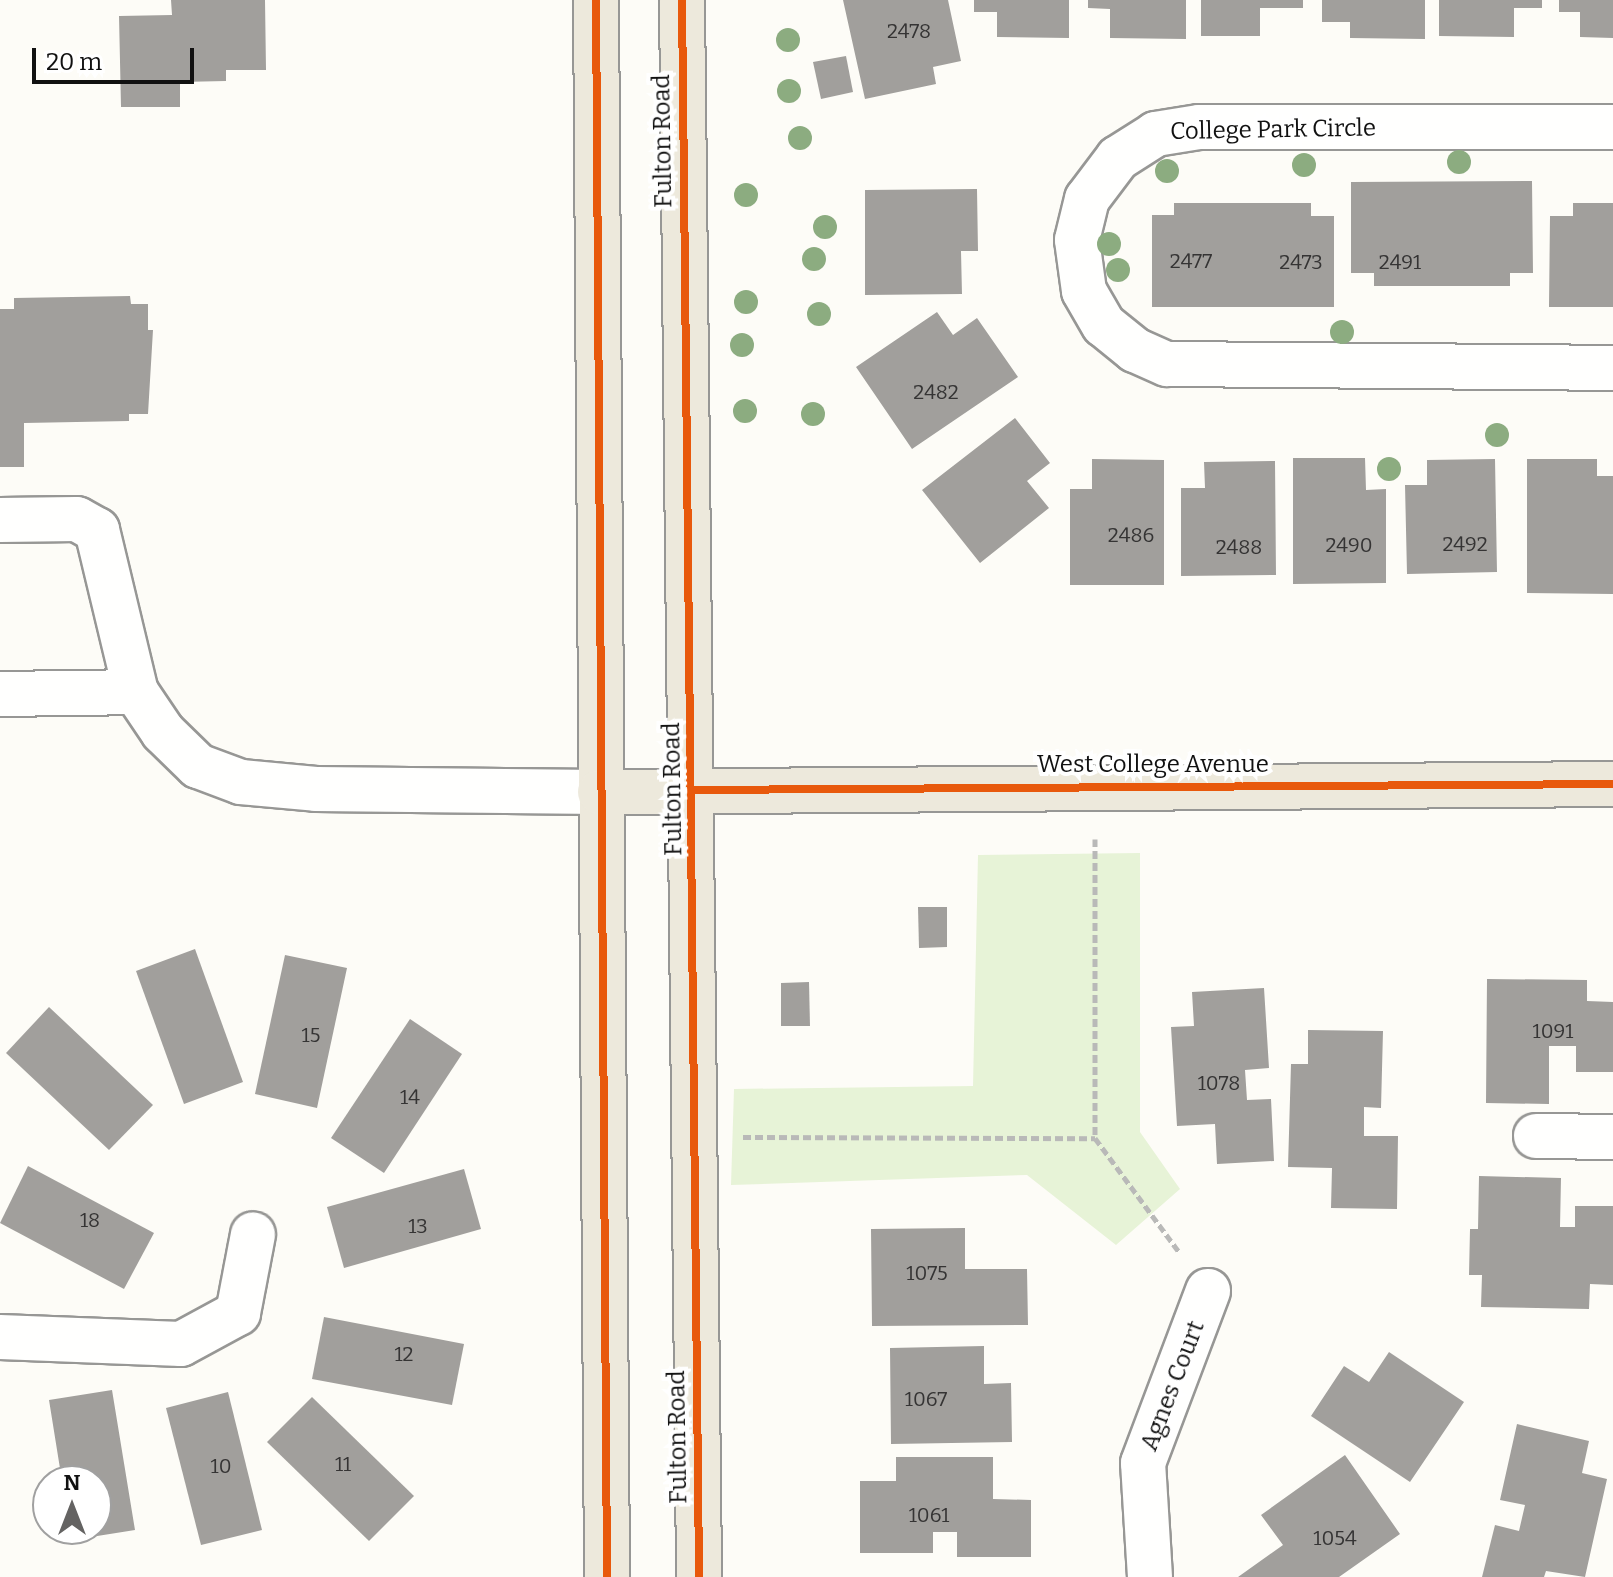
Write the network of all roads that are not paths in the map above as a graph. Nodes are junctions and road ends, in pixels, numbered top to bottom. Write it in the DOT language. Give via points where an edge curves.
graph roads {
  1 [pos="596,0"];
  2 [pos="682,0"];
  3 [pos="1613,127"];
  4 [pos="1613,368"];
  5 [pos="0,520"];
  6 [pos="136,692"];
  7 [pos="0,694"];
  8 [pos="1613,784"];
  9 [pos="693,790"];
  10 [pos="600,792"];
  11 [pos="1536,1136"];
  12 [pos="1613,1137"];
  13 [pos="253,1234"];
  14 [pos="1208,1291"];
  15 [pos="0,1337"];
  16 [pos="607,1577"];
  17 [pos="699,1577"];
  18 [pos="1150,1577"];
  1 -- 10 [label="main road"];
  2 -- 9 [label="main road, Fulton Road"];
  3 -- 4 [label="street, College Park Circle" via="1199,127 1156,134 1118,158 1087,199 1077,240 1084,291 1104,325 1135,350 1167,364"];
  5 -- 6 [label="street" via="77,519 97,530"];
  6 -- 7 [label="street"];
  6 -- 10 [label="street" via="163,732 198,766 241,782 316,789"];
  8 -- 9 [label="main road, West College Avenue"];
  9 -- 10 [label="main road, West College Avenue"];
  9 -- 17 [label="main road, Fulton Road"];
  10 -- 16 [label="main road"];
  11 -- 12 [label="street"];
  13 -- 15 [label="street" via="238,1313 181,1344"];
  14 -- 18 [label="street, Agnes Court" via="1143,1463"];
}
